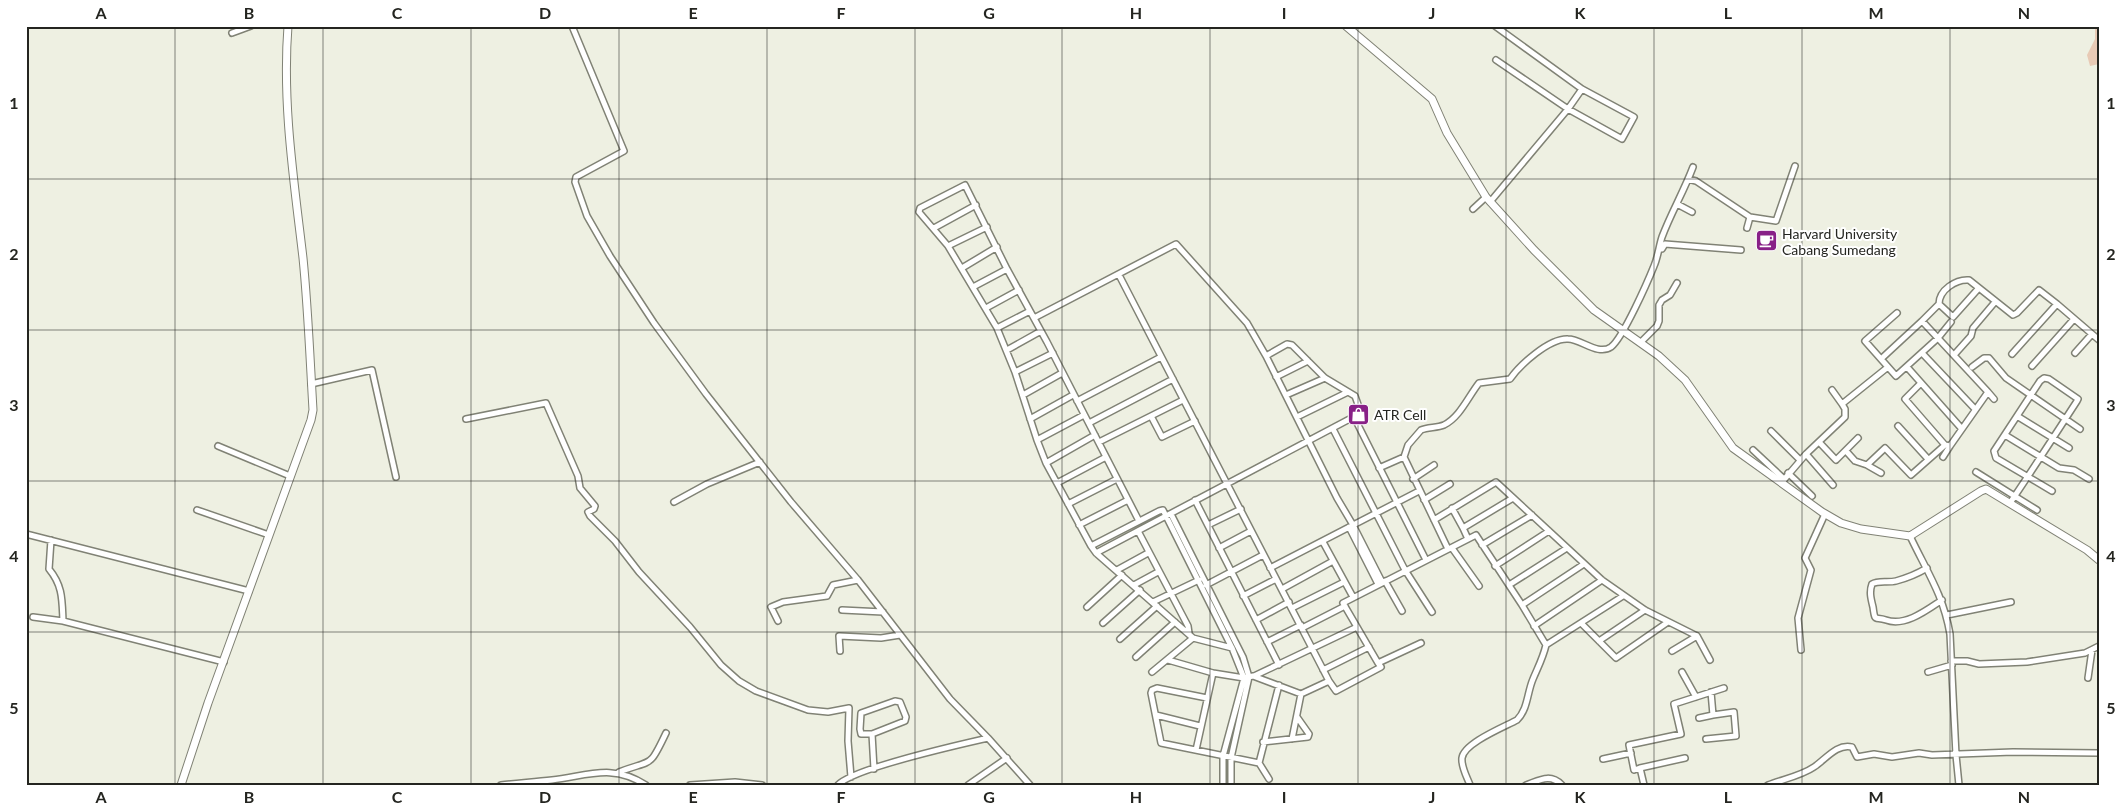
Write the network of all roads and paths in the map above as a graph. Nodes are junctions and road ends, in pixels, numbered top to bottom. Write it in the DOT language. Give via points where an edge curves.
graph roads {
  1 [pos="251,26"];
  2 [pos="288,26"];
  3 [pos="572,26"];
  4 [pos="1346,26"];
  5 [pos="1495,26"];
  6 [pos="232,33"];
  7 [pos="1496,60"];
  8 [pos="1582,88"];
  9 [pos="1568,109"];
  10 [pos="1794,166"];
  11 [pos="1693,167"];
  12 [pos="1688,179"];
  13 [pos="1488,200"];
  14 [pos="1677,204"];
  15 [pos="976,205"];
  16 [pos="1473,209"];
  17 [pos="1692,212"];
  18 [pos="1750,217"];
  19 [pos="987,227"];
  20 [pos="934,228"];
  21 [pos="1747,228"];
  22 [pos="948,246"];
  23 [pos="997,247"];
  24 [pos="1659,249"];
  25 [pos="1741,250"];
  26 [pos="962,268"];
  27 [pos="1007,269"];
  28 [pos="1119,275"];
  29 [pos="1677,283"];
  30 [pos="973,287"];
  31 [pos="1978,289"];
  32 [pos="1019,290"];
  33 [pos="1995,302"];
  34 [pos="1939,304"];
  35 [pos="2057,304"];
  36 [pos="986,308"];
  37 [pos="1030,311"];
  38 [pos="1896,313"];
  39 [pos="1034,318"];
  40 [pos="2074,319"];
  41 [pos="1922,321"];
  42 [pos="1952,322"];
  43 [pos="997,328"];
  44 [pos="1042,331"];
  45 [pos="1623,331"];
  46 [pos="2092,334"];
  47 [pos="1938,338"];
  48 [pos="2099,340"];
  49 [pos="1641,342"];
  50 [pos="1007,350"];
  51 [pos="1053,353"];
  52 [pos="1922,353"];
  53 [pos="2075,353"];
  54 [pos="2012,354"];
  55 [pos="1954,355"];
  56 [pos="1266,356"];
  57 [pos="1161,357"];
  58 [pos="1881,359"];
  59 [pos="1308,361"];
  60 [pos="2032,366"];
  61 [pos="1888,367"];
  62 [pos="1907,367"];
  63 [pos="1972,367"];
  64 [pos="1015,372"];
  65 [pos="1062,373"];
  66 [pos="1276,377"];
  67 [pos="1325,378"];
  68 [pos="1173,380"];
  69 [pos="1921,383"];
  70 [pos="311,384"];
  71 [pos="1832,390"];
  72 [pos="1348,392"];
  73 [pos="1988,392"];
  74 [pos="1023,395"];
  75 [pos="1073,395"];
  76 [pos="1286,395"];
  77 [pos="2030,396"];
  78 [pos="1994,398"];
  79 [pos="1184,400"];
  80 [pos="1076,401"];
  81 [pos="1842,404"];
  82 [pos="1975,409"];
  83 [pos="1084,415"];
  84 [pos="1151,416"];
  85 [pos="2016,416"];
  86 [pos="1297,417"];
  87 [pos="1354,417"];
  88 [pos="466,419"];
  89 [pos="1030,419"];
  90 [pos="2065,419"];
  91 [pos="1195,421"];
  92 [pos="1089,423"];
  93 [pos="1898,426"];
  94 [pos="1333,429"];
  95 [pos="1962,429"];
  96 [pos="2080,429"];
  97 [pos="1771,431"];
  98 [pos="2005,434"];
  99 [pos="1095,436"];
  100 [pos="1858,438"];
  101 [pos="2053,438"];
  102 [pos="1037,440"];
  103 [pos="1309,440"];
  104 [pos="1099,442"];
  105 [pos="1820,442"];
  106 [pos="1947,445"];
  107 [pos="218,446"];
  108 [pos="2069,448"];
  109 [pos="1753,450"];
  110 [pos="1846,451"];
  111 [pos="1806,454"];
  112 [pos="2041,456"];
  113 [pos="1106,457"];
  114 [pos="1943,457"];
  115 [pos="1404,458"];
  116 [pos="1928,459"];
  117 [pos="1800,460"];
  118 [pos="760,462"];
  119 [pos="1046,463"];
  120 [pos="1434,465"];
  121 [pos="1867,465"];
  122 [pos="1379,468"];
  123 [pos="1976,472"];
  124 [pos="1788,473"];
  125 [pos="1880,474"];
  126 [pos="290,476"];
  127 [pos="2028,476"];
  128 [pos="396,477"];
  129 [pos="1117,479"];
  130 [pos="1412,479"];
  131 [pos="2089,479"];
  132 [pos="1783,481"];
  133 [pos="1228,482"];
  134 [pos="1057,483"];
  135 [pos="1450,484"];
  136 [pos="1833,485"];
  137 [pos="1419,491"];
  138 [pos="2052,491"];
  139 [pos="1812,496"];
  140 [pos="1513,498"];
  141 [pos="1128,500"];
  142 [pos="1195,500"];
  143 [pos="1424,500"];
  144 [pos="2012,500"];
  145 [pos="674,502"];
  146 [pos="1397,503"];
  147 [pos="1068,504"];
  148 [pos="1452,508"];
  149 [pos="1240,509"];
  150 [pos="197,510"];
  151 [pos="2038,510"];
  152 [pos="1375,514"];
  153 [pos="1825,514"];
  154 [pos="1168,515"];
  155 [pos="1532,515"];
  156 [pos="1434,520"];
  157 [pos="1139,521"];
  158 [pos="1208,524"];
  159 [pos="1080,525"];
  160 [pos="1351,526"];
  161 [pos="1463,528"];
  162 [pos="1549,530"];
  163 [pos="1138,531"];
  164 [pos="1251,532"];
  165 [pos="26,534"];
  166 [pos="269,535"];
  167 [pos="1910,536"];
  168 [pos="1468,539"];
  169 [pos="51,540"];
  170 [pos="1323,542"];
  171 [pos="1482,545"];
  172 [pos="1092,546"];
  173 [pos="1220,548"];
  174 [pos="1450,548"];
  175 [pos="1567,548"];
  176 [pos="1148,553"];
  177 [pos="1096,554"];
  178 [pos="1263,555"];
  179 [pos="1426,560"];
  180 [pos="2099,560"];
  181 [pos="1333,561"];
  182 [pos="1584,564"];
  183 [pos="1495,566"];
  184 [pos="1270,568"];
  185 [pos="1927,568"];
  186 [pos="1117,570"];
  187 [pos="1405,570"];
  188 [pos="1230,571"];
  189 [pos="1158,572"];
  190 [pos="1122,575"];
  191 [pos="1276,579"];
  192 [pos="858,580"];
  193 [pos="1199,580"];
  194 [pos="1602,580"];
  195 [pos="1344,582"];
  196 [pos="1382,582"];
  197 [pos="1134,585"];
  198 [pos="1206,585"];
  199 [pos="1509,585"];
  200 [pos="1479,586"];
  201 [pos="1282,589"];
  202 [pos="1140,590"];
  203 [pos="249,591"];
  204 [pos="1170,593"];
  205 [pos="1243,596"];
  206 [pos="1623,596"];
  207 [pos="1353,598"];
  208 [pos="1942,600"];
  209 [pos="2011,602"];
  210 [pos="1155,604"];
  211 [pos="1290,605"];
  212 [pos="1522,605"];
  213 [pos="1345,606"];
  214 [pos="1087,607"];
  215 [pos="842,610"];
  216 [pos="1645,610"];
  217 [pos="1402,611"];
  218 [pos="883,612"];
  219 [pos="1432,612"];
  220 [pos="1947,615"];
  221 [pos="33,617"];
  222 [pos="1256,620"];
  223 [pos="63,621"];
  224 [pos="778,621"];
  225 [pos="1175,622"];
  226 [pos="1581,622"];
  227 [pos="1668,622"];
  228 [pos="1104,623"];
  229 [pos="1534,626"];
  230 [pos="1302,627"];
  231 [pos="1357,627"];
  232 [pos="1189,633"];
  233 [pos="900,635"];
  234 [pos="1697,636"];
  235 [pos="1193,638"];
  236 [pos="1120,639"];
  237 [pos="1599,641"];
  238 [pos="1267,642"];
  239 [pos="1422,643"];
  240 [pos="1546,646"];
  241 [pos="2099,646"];
  242 [pos="1369,647"];
  243 [pos="1232,648"];
  244 [pos="1313,648"];
  245 [pos="1801,650"];
  246 [pos="2092,650"];
  247 [pos="840,651"];
  248 [pos="1672,652"];
  249 [pos="1136,657"];
  250 [pos="1168,660"];
  251 [pos="1710,660"];
  252 [pos="224,662"];
  253 [pos="1378,663"];
  254 [pos="1951,663"];
  255 [pos="1279,664"];
  256 [pos="1323,670"];
  257 [pos="1152,672"];
  258 [pos="1682,672"];
  259 [pos="1928,672"];
  260 [pos="1213,673"];
  261 [pos="1249,677"];
  262 [pos="2088,678"];
  263 [pos="1329,681"];
  264 [pos="1279,685"];
  265 [pos="1724,688"];
  266 [pos="1711,692"];
  267 [pos="1301,694"];
  268 [pos="1696,697"];
  269 [pos="1207,698"];
  270 [pos="1713,715"];
  271 [pos="1156,716"];
  272 [pos="1297,717"];
  273 [pos="1699,718"];
  274 [pos="1200,726"];
  275 [pos="666,733"];
  276 [pos="872,734"];
  277 [pos="988,738"];
  278 [pos="1292,739"];
  279 [pos="1706,739"];
  280 [pos="1263,742"];
  281 [pos="1196,750"];
  282 [pos="2099,752"];
  283 [pos="1631,753"];
  284 [pos="1956,755"];
  285 [pos="1223,756"];
  286 [pos="1007,758"];
  287 [pos="1231,758"];
  288 [pos="1685,758"];
  289 [pos="1603,759"];
  290 [pos="1258,763"];
  291 [pos="1640,768"];
  292 [pos="874,769"];
  293 [pos="618,772"];
  294 [pos="851,777"];
  295 [pos="1269,780"];
  296 [pos="506,784"];
  297 [pos="181,785"];
  298 [pos="501,785"];
  299 [pos="646,785"];
  300 [pos="690,785"];
  301 [pos="762,785"];
  302 [pos="838,785"];
  303 [pos="968,785"];
  304 [pos="1030,785"];
  305 [pos="1223,785"];
  306 [pos="1231,785"];
  307 [pos="1470,785"];
  308 [pos="1526,785"];
  309 [pos="1562,785"];
  310 [pos="1644,785"];
  311 [pos="1768,785"];
  312 [pos="1959,785"];
  1 -- 6 [label="street"];
  2 -- 70 [label="street" via="289,120 308,312"];
  3 -- 118 [label="street" via="624,151 576,177 575,187 580,199 610,256 654,323"];
  4 -- 13 [label="street" via="1432,99 1447,133"];
  5 -- 8 [label="street"];
  7 -- 9 [label="street"];
  8 -- 9 [label="street"];
  8 -- 9 [label="street" via="1634,117 1622,139"];
  9 -- 13 [label="street"];
  10 -- 18 [label="street" via="1776,221"];
  11 -- 12 [label="street"];
  12 -- 14 [label="street"];
  12 -- 18 [label="street"];
  13 -- 16 [label="street"];
  13 -- 45 [label="street" via="1594,310"];
  14 -- 17 [label="street"];
  14 -- 24 [label="street"];
  15 -- 19 [label="street"];
  15 -- 20 [label="street"];
  15 -- 20 [label="street" via="965,185 920,208 919,212"];
  18 -- 21 [label="street"];
  19 -- 22 [label="street"];
  19 -- 23 [label="street"];
  20 -- 22 [label="street"];
  22 -- 26 [label="street"];
  23 -- 26 [label="street"];
  23 -- 27 [label="street"];
  24 -- 25 [label="street" via="1666,244"];
  24 -- 45 [label="street"];
  26 -- 30 [label="street"];
  27 -- 30 [label="street"];
  27 -- 32 [label="street"];
  28 -- 39 [label="street"];
  28 -- 56 [label="street" via="1176,244 1247,323"];
  28 -- 57 [label="street"];
  29 -- 49 [label="street" via="1659,305 1657,326"];
  30 -- 36 [label="street"];
  31 -- 33 [label="street"];
  31 -- 34 [label="street" via="1969,280 1961,280 1945,290"];
  31 -- 34 [label="street" via="1953,318"];
  32 -- 36 [label="street"];
  32 -- 37 [label="street"];
  33 -- 35 [label="street" via="2013,315 2039,290"];
  33 -- 55 [label="street"];
  34 -- 41 [label="street"];
  35 -- 40 [label="street"];
  35 -- 54 [label="street"];
  36 -- 43 [label="street"];
  37 -- 39 [label="street"];
  37 -- 43 [label="street"];
  38 -- 58 [label="street" via="1865,341"];
  39 -- 44 [label="street"];
  40 -- 46 [label="street"];
  40 -- 60 [label="street"];
  41 -- 47 [label="street"];
  41 -- 58 [label="street"];
  42 -- 47 [label="street"];
  43 -- 50 [label="street"];
  44 -- 50 [label="street"];
  44 -- 51 [label="street"];
  45 -- 49 [label="street"];
  45 -- 115 [label="street" via="1612,346 1605,349 1566,339 1556,342 1524,362 1510,379 1479,383 1460,411 1448,422 1416,434"];
  46 -- 48 [label="street"];
  46 -- 53 [label="street"];
  47 -- 52 [label="street"];
  47 -- 55 [label="street"];
  49 -- 132 [label="street" via="1685,380 1733,448"];
  50 -- 64 [label="street"];
  51 -- 64 [label="street"];
  51 -- 65 [label="street"];
  52 -- 62 [label="street"];
  52 -- 82 [label="street"];
  55 -- 73 [label="street"];
  56 -- 59 [label="street" via="1290,343"];
  56 -- 66 [label="street"];
  57 -- 68 [label="street"];
  57 -- 80 [label="street"];
  58 -- 61 [label="street"];
  59 -- 66 [label="street"];
  59 -- 67 [label="street"];
  61 -- 62 [label="street" via="1896,376"];
  61 -- 81 [label="street"];
  62 -- 69 [label="street"];
  63 -- 77 [label="street" via="1989,358 2000,373"];
  64 -- 74 [label="street"];
  65 -- 74 [label="street"];
  65 -- 75 [label="street"];
  66 -- 76 [label="street"];
  67 -- 72 [label="street"];
  67 -- 76 [label="street"];
  68 -- 79 [label="street"];
  68 -- 92 [label="street"];
  69 -- 95 [label="street"];
  69 -- 106 [label="street" via="1905,399"];
  70 -- 126 [label="street" via="311,420"];
  70 -- 128 [label="street" via="372,370"];
  71 -- 81 [label="street"];
  72 -- 86 [label="street"];
  72 -- 87 [label="street" via="1355,396 1361,411"];
  73 -- 78 [label="street"];
  73 -- 82 [label="street"];
  74 -- 89 [label="street"];
  75 -- 80 [label="street"];
  75 -- 89 [label="street"];
  76 -- 86 [label="street"];
  77 -- 85 [label="street"];
  77 -- 90 [label="street"];
  77 -- 90 [label="street" via="2044,378 2077,397"];
  79 -- 84 [label="street"];
  79 -- 91 [label="street"];
  80 -- 83 [label="street"];
  81 -- 105 [label="street" via="1845,417"];
  82 -- 95 [label="street"];
  83 -- 92 [label="street"];
  83 -- 102 [label="street"];
  84 -- 91 [label="street" via="1162,437"];
  84 -- 104 [label="street"];
  85 -- 98 [label="street"];
  85 -- 101 [label="street"];
  86 -- 103 [label="street"];
  87 -- 94 [label="street"];
  87 -- 122 [label="street"];
  88 -- 294 [label="street" via="546,403 578,476 580,488 595,506 588,512 590,516 721,665 756,691 800,708 828,712 849,708"];
  89 -- 102 [label="street"];
  90 -- 96 [label="street"];
  90 -- 101 [label="street"];
  91 -- 133 [label="street"];
  92 -- 99 [label="street"];
  93 -- 116 [label="street"];
  94 -- 103 [label="street"];
  94 -- 152 [label="street"];
  95 -- 106 [label="street"];
  97 -- 117 [label="street"];
  98 -- 112 [label="street"];
  98 -- 127 [label="street" via="1994,455"];
  99 -- 104 [label="street"];
  99 -- 119 [label="street"];
  100 -- 110 [label="street"];
  101 -- 108 [label="street"];
  101 -- 112 [label="street"];
  102 -- 119 [label="street"];
  103 -- 133 [label="street"];
  103 -- 160 [label="street"];
  104 -- 113 [label="street"];
  105 -- 110 [label="street" via="1836,460"];
  105 -- 111 [label="street"];
  106 -- 114 [label="street"];
  106 -- 116 [label="street"];
  107 -- 126 [label="street"];
  109 -- 132 [label="street"];
  110 -- 121 [label="street" via="1855,461"];
  111 -- 117 [label="street"];
  111 -- 136 [label="street"];
  112 -- 127 [label="street"];
  112 -- 131 [label="street" via="2059,468 2074,470"];
  113 -- 129 [label="street"];
  113 -- 134 [label="street"];
  115 -- 122 [label="street"];
  115 -- 130 [label="street"];
  116 -- 121 [label="street" via="1911,475 1885,448"];
  117 -- 124 [label="street"];
  118 -- 145 [label="street"];
  118 -- 192 [label="street"];
  119 -- 134 [label="street"];
  120 -- 130 [label="street"];
  121 -- 125 [label="street"];
  122 -- 146 [label="street"];
  123 -- 144 [label="street"];
  124 -- 132 [label="street"];
  124 -- 139 [label="street"];
  126 -- 166 [label="street"];
  127 -- 138 [label="street"];
  127 -- 144 [label="street"];
  129 -- 141 [label="street"];
  129 -- 147 [label="street"];
  130 -- 137 [label="street"];
  132 -- 153 [label="street"];
  133 -- 142 [label="street"];
  133 -- 149 [label="street"];
  134 -- 147 [label="street"];
  135 -- 143 [label="street"];
  137 -- 143 [label="street"];
  137 -- 146 [label="street"];
  140 -- 148 [label="street" via="1496,482"];
  140 -- 155 [label="street"];
  140 -- 161 [label="street"];
  141 -- 157 [label="street"];
  141 -- 159 [label="street"];
  142 -- 154 [label="street"];
  142 -- 158 [label="street"];
  143 -- 156 [label="street"];
  144 -- 151 [label="street"];
  144 -- 167 [label="street" via="1991,491 1981,491"];
  144 -- 180 [label="street"];
  146 -- 152 [label="street"];
  146 -- 179 [label="street"];
  147 -- 159 [label="street"];
  148 -- 156 [label="street"];
  148 -- 161 [label="street"];
  149 -- 158 [label="street"];
  149 -- 164 [label="street"];
  150 -- 166 [label="street"];
  152 -- 160 [label="street"];
  152 -- 187 [label="street"];
  153 -- 167 [label="street" via="1850,527"];
  153 -- 245 [label="street" via="1805,558 1811,570 1798,618"];
  154 -- 157 [label="street" via="1161,510"];
  154 -- 163 [label="street"];
  154 -- 193 [label="street"];
  154 -- 198 [label="street"];
  155 -- 162 [label="street"];
  155 -- 171 [label="street"];
  156 -- 174 [label="street"];
  157 -- 172 [label="street"];
  158 -- 173 [label="street"];
  159 -- 172 [label="street"];
  160 -- 170 [label="street"];
  160 -- 196 [label="street"];
  161 -- 168 [label="street"];
  162 -- 175 [label="street"];
  162 -- 183 [label="street"];
  163 -- 176 [label="street"];
  163 -- 177 [label="street"];
  164 -- 173 [label="street"];
  164 -- 178 [label="street"];
  165 -- 169 [label="street"];
  166 -- 203 [label="street"];
  167 -- 185 [label="street"];
  168 -- 171 [label="street" via="1476,535"];
  168 -- 174 [label="street"];
  169 -- 203 [label="street"];
  169 -- 223 [label="street" via="49,569 63,597"];
  170 -- 181 [label="street"];
  170 -- 184 [label="street"];
  171 -- 183 [label="street"];
  172 -- 177 [label="street"];
  173 -- 188 [label="street"];
  174 -- 179 [label="street"];
  174 -- 200 [label="street"];
  175 -- 182 [label="street"];
  175 -- 199 [label="street"];
  176 -- 186 [label="street"];
  176 -- 189 [label="street"];
  177 -- 186 [label="street"];
  178 -- 184 [label="street"];
  178 -- 188 [label="street"];
  179 -- 187 [label="street"];
  181 -- 195 [label="street"];
  181 -- 201 [label="street"];
  182 -- 194 [label="street"];
  182 -- 212 [label="street"];
  183 -- 199 [label="street"];
  184 -- 191 [label="street"];
  185 -- 208 [label="street"];
  185 -- 208 [label="street" via="1909,578 1872,584 1874,616 1894,623 1917,616"];
  186 -- 190 [label="street"];
  187 -- 196 [label="street"];
  187 -- 219 [label="street"];
  188 -- 198 [label="street"];
  188 -- 205 [label="street"];
  189 -- 197 [label="street"];
  189 -- 204 [label="street"];
  190 -- 197 [label="street"];
  190 -- 214 [label="street"];
  191 -- 201 [label="street"];
  191 -- 205 [label="street"];
  192 -- 218 [label="street"];
  192 -- 224 [label="street" via="834,584 827,596 783,602 771,607"];
  193 -- 204 [label="street"];
  193 -- 243 [label="street"];
  194 -- 206 [label="street"];
  194 -- 229 [label="street"];
  195 -- 207 [label="street"];
  195 -- 211 [label="street"];
  196 -- 207 [label="street"];
  196 -- 217 [label="street"];
  197 -- 202 [label="street"];
  198 -- 261 [label="street" via="1243,657"];
  199 -- 212 [label="street"];
  201 -- 211 [label="street"];
  202 -- 210 [label="street"];
  202 -- 228 [label="street"];
  203 -- 252 [label="street"];
  204 -- 210 [label="street"];
  204 -- 232 [label="street"];
  205 -- 222 [label="street"];
  206 -- 216 [label="street"];
  206 -- 226 [label="street"];
  207 -- 213 [label="street" via="1343,603"];
  208 -- 220 [label="street"];
  209 -- 220 [label="street"];
  210 -- 225 [label="street"];
  210 -- 236 [label="street"];
  211 -- 222 [label="street"];
  211 -- 230 [label="street"];
  212 -- 229 [label="street"];
  213 -- 230 [label="street"];
  213 -- 231 [label="street"];
  215 -- 218 [label="street"];
  216 -- 227 [label="street"];
  216 -- 237 [label="street"];
  218 -- 233 [label="street"];
  220 -- 254 [label="street"];
  221 -- 223 [label="street"];
  222 -- 238 [label="street"];
  223 -- 252 [label="street"];
  225 -- 232 [label="street"];
  225 -- 249 [label="street"];
  226 -- 237 [label="street"];
  226 -- 240 [label="street"];
  227 -- 234 [label="street"];
  227 -- 237 [label="street" via="1616,658"];
  229 -- 240 [label="street"];
  230 -- 238 [label="street"];
  230 -- 244 [label="street"];
  231 -- 242 [label="street"];
  231 -- 244 [label="street"];
  232 -- 235 [label="street"];
  233 -- 247 [label="street" via="881,638 839,636"];
  233 -- 277 [label="street" via="950,699"];
  234 -- 248 [label="street"];
  234 -- 251 [label="street"];
  235 -- 243 [label="street"];
  235 -- 250 [label="street"];
  238 -- 255 [label="street"];
  239 -- 253 [label="street"];
  240 -- 307 [label="street" via="1522,715 1466,748 1462,758 1463,769"];
  241 -- 246 [label="street"];
  242 -- 253 [label="street"];
  242 -- 256 [label="street"];
  243 -- 261 [label="street"];
  244 -- 255 [label="street"];
  244 -- 256 [label="street"];
  246 -- 254 [label="street" via="2027,662"];
  246 -- 262 [label="street"];
  250 -- 257 [label="street"];
  250 -- 260 [label="street"];
  252 -- 297 [label="street"];
  253 -- 263 [label="street" via="1381,667 1336,691"];
  254 -- 259 [label="street"];
  254 -- 284 [label="street"];
  255 -- 261 [label="street"];
  256 -- 263 [label="street"];
  258 -- 268 [label="street"];
  260 -- 261 [label="street"];
  260 -- 269 [label="street"];
  261 -- 264 [label="street"];
  261 -- 285 [label="street"];
  261 -- 287 [label="street"];
  263 -- 267 [label="street"];
  264 -- 267 [label="street"];
  264 -- 280 [label="street"];
  265 -- 266 [label="street"];
  266 -- 268 [label="street"];
  266 -- 270 [label="street"];
  267 -- 272 [label="street"];
  268 -- 283 [label="street" via="1674,704 1680,734 1629,745"];
  269 -- 271 [label="street" via="1157,688 1151,693"];
  269 -- 274 [label="street"];
  270 -- 273 [label="street"];
  270 -- 279 [label="street" via="1734,712 1736,736"];
  271 -- 274 [label="street"];
  271 -- 281 [label="street" via="1161,743"];
  272 -- 278 [label="street"];
  272 -- 278 [label="street" via="1309,736"];
  274 -- 281 [label="street"];
  275 -- 293 [label="street" via="653,760"];
  276 -- 276 [label="street" via="905,721 900,702 861,713 861,734"];
  276 -- 292 [label="street"];
  277 -- 286 [label="street"];
  277 -- 292 [label="street"];
  278 -- 280 [label="street"];
  280 -- 290 [label="street"];
  281 -- 285 [label="street"];
  282 -- 284 [label="street"];
  283 -- 289 [label="street"];
  283 -- 291 [label="street" via="1634,770"];
  284 -- 311 [label="street" via="1919,753 1857,757 1848,746 1837,749 1811,769"];
  284 -- 312 [label="street"];
  285 -- 287 [label="street"];
  285 -- 305 [label="street"];
  286 -- 303 [label="street"];
  286 -- 304 [label="street"];
  287 -- 290 [label="street"];
  287 -- 306 [label="street"];
  288 -- 291 [label="street"];
  290 -- 295 [label="street"];
  291 -- 310 [label="street"];
  292 -- 294 [label="street"];
  293 -- 296 [label="street"];
  293 -- 299 [label="street"];
  294 -- 302 [label="street"];
  296 -- 298 [label="street"];
  300 -- 301 [label="street" via="735,782"];
  308 -- 309 [label="street" via="1548,777"];
}
